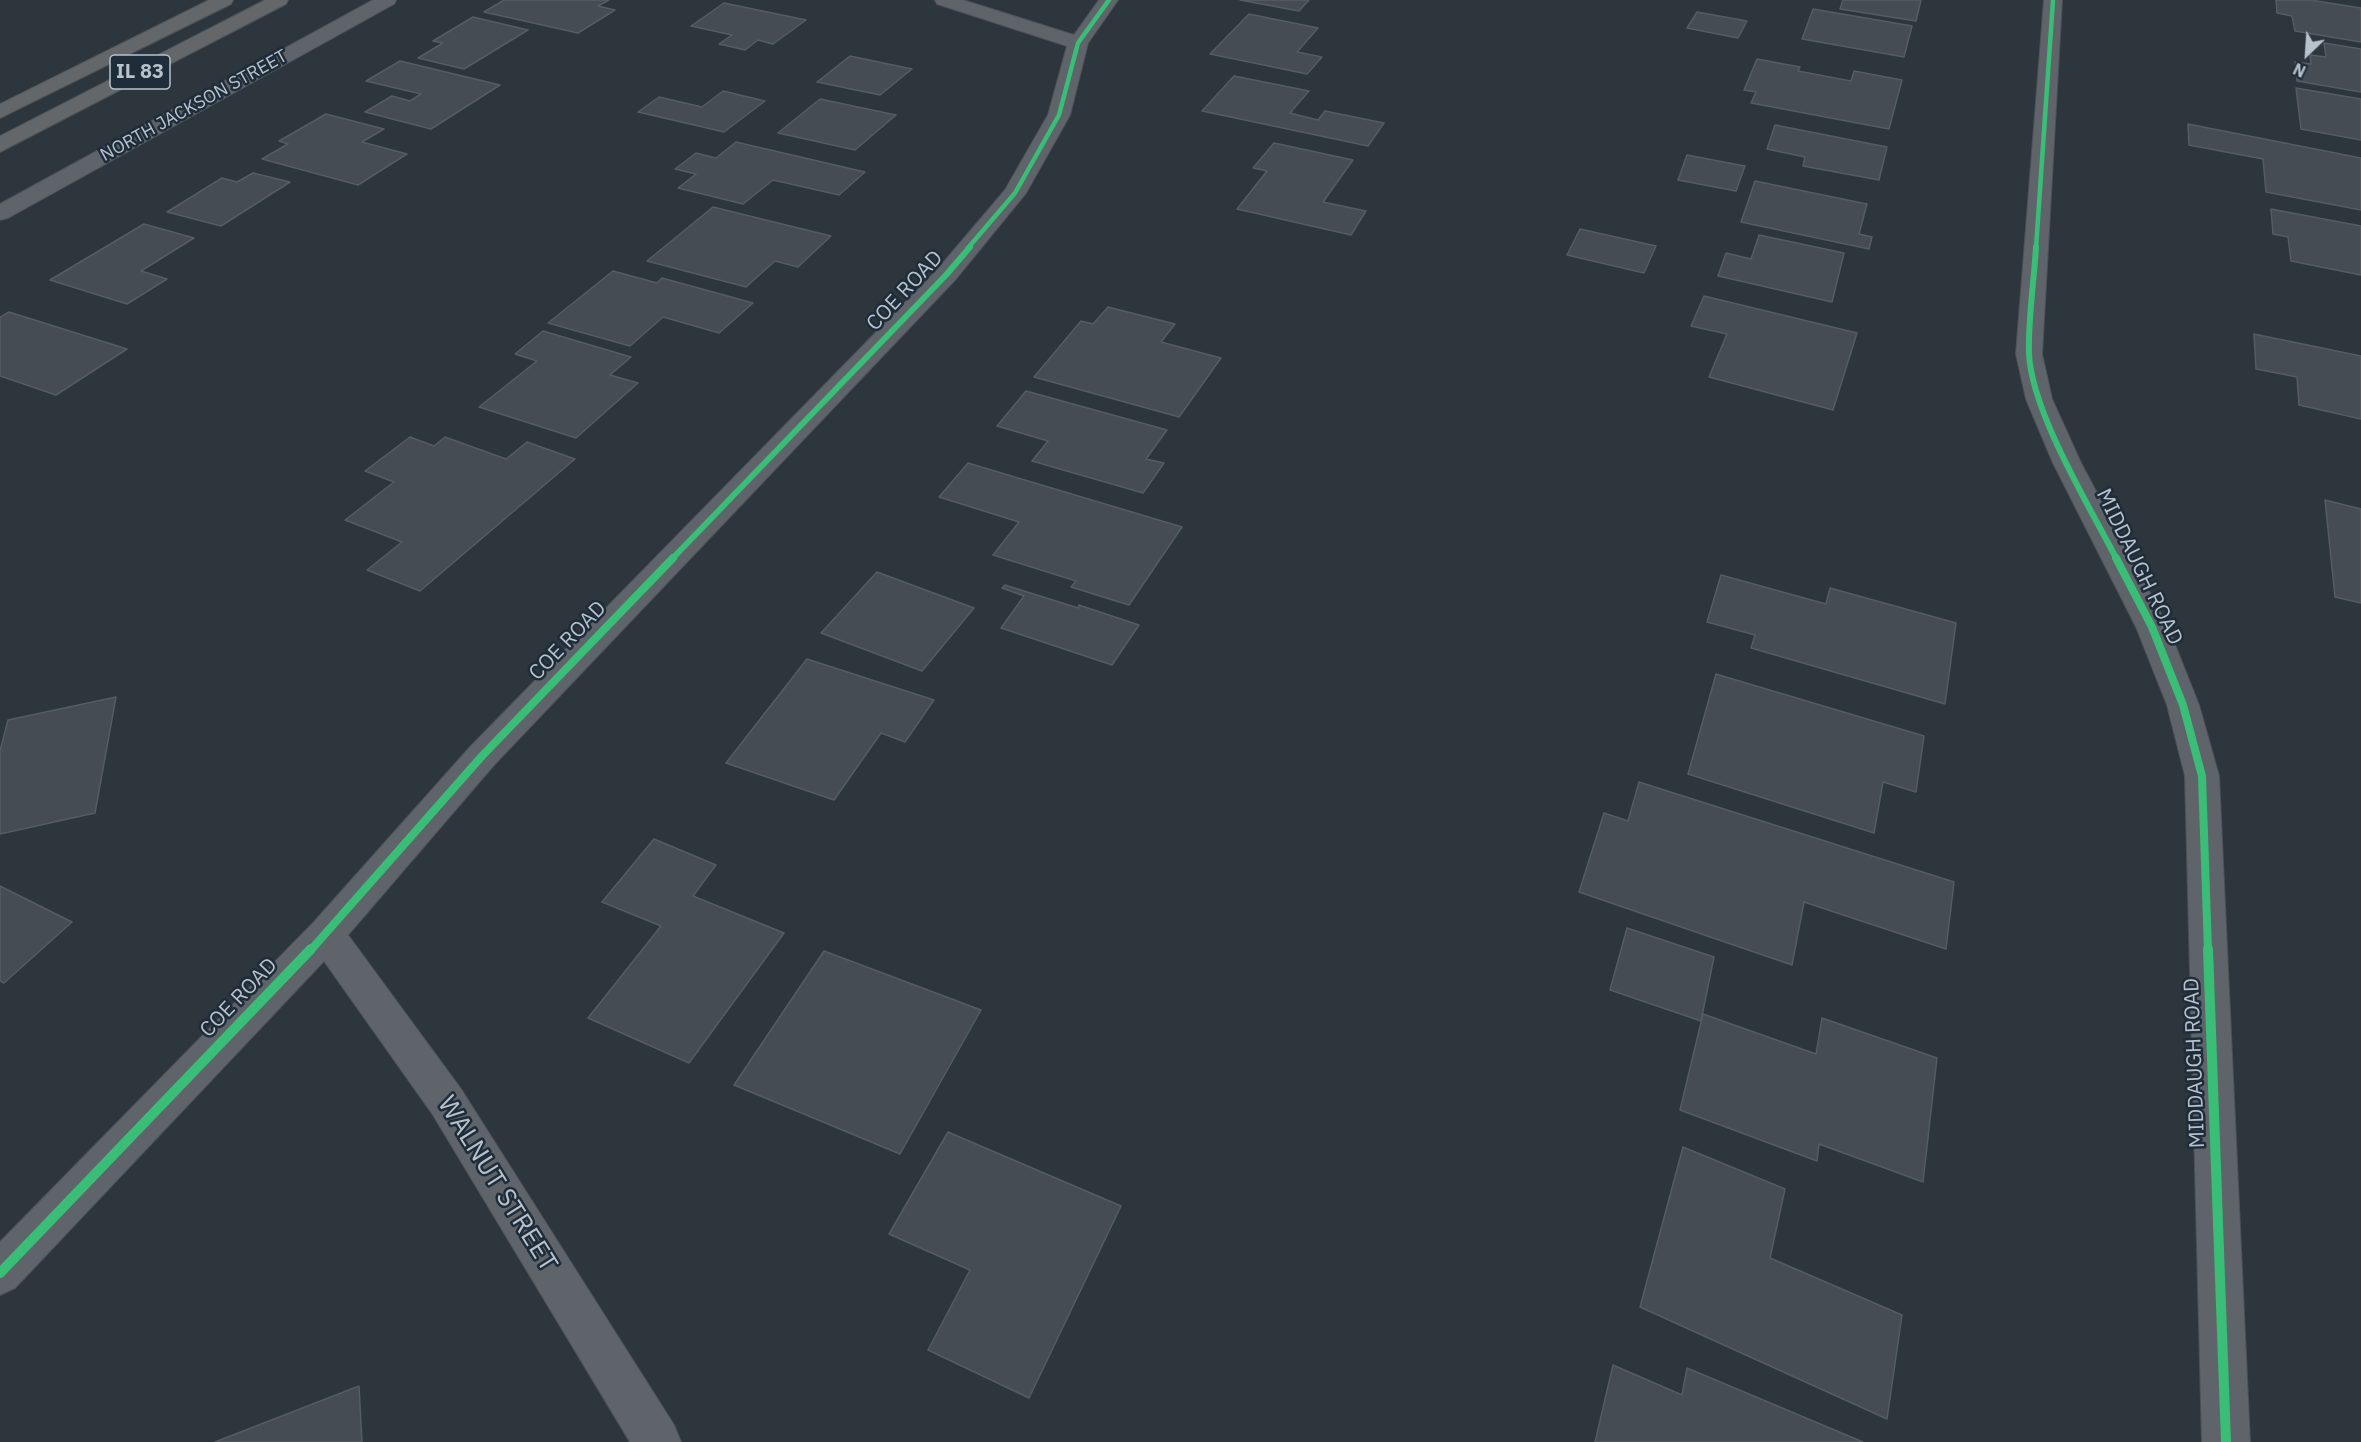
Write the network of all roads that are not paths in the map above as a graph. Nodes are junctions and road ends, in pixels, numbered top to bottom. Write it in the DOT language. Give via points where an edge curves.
graph roads {
  1 [pos="224,0"];
  2 [pos="279,0"];
  3 [pos="387,0"];
  4 [pos="944,0"];
  5 [pos="1109,0"];
  6 [pos="2053,0"];
  7 [pos="1078,42"];
  8 [pos="0,112"];
  9 [pos="0,145"];
  10 [pos="0,213"];
  11 [pos="326,934"];
  12 [pos="0,1274"];
  13 [pos="657,1442"];
  14 [pos="2226,1442"];
  1 -- 8 [label="highway, IL 83"];
  2 -- 9 [label="highway, IL 83"];
  3 -- 10 [label="street, NORTH JACKSON STREET"];
  4 -- 7 [label="street"];
  5 -- 7 [label="street, COE ROAD"];
  6 -- 14 [label="street, MIDDAUGH ROAD" via="2029,354 2039,399 2067,463 2152,627 2183,705 2202,776"];
  7 -- 11 [label="street, COE ROAD" via="1059,115 1021,184 946,275 482,756"];
  11 -- 12 [label="street, COE ROAD"];
  11 -- 13 [label="street, WALNUT STREET" via="447,1102"];
}
